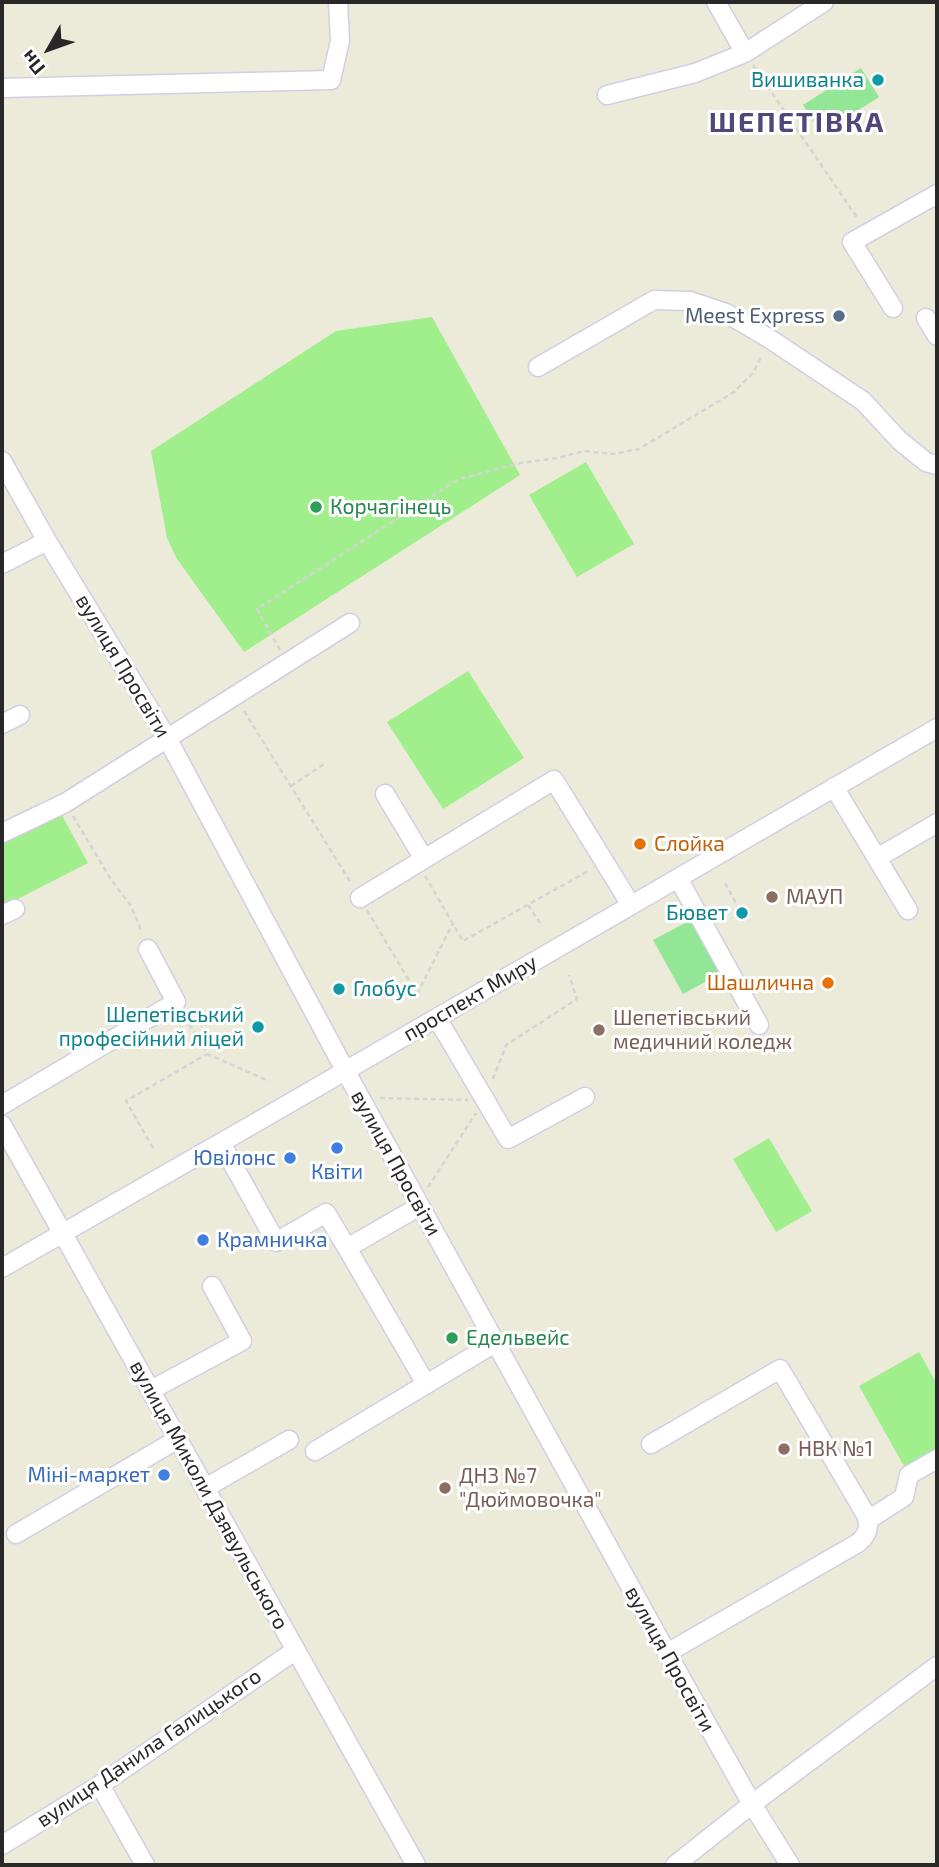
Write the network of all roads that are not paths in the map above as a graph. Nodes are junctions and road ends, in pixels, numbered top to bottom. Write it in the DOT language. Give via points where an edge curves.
graph roads {
  1 [pos="338,2"];
  2 [pos="716,2"];
  3 [pos="824,2"];
  4 [pos="745,53"];
  5 [pos="2,88"];
  6 [pos="607,95"];
  7 [pos="937,194"];
  8 [pos="892,308"];
  9 [pos="926,318"];
  10 [pos="937,336"];
  11 [pos="538,367"];
  12 [pos="2,461"];
  13 [pos="937,465"];
  14 [pos="47,541"];
  15 [pos="2,564"];
  16 [pos="350,623"];
  17 [pos="20,715"];
  18 [pos="2,724"];
  19 [pos="937,728"];
  20 [pos="167,738"];
  21 [pos="834,788"];
  22 [pos="385,794"];
  23 [pos="937,823"];
  24 [pos="2,833"];
  25 [pos="877,859"];
  26 [pos="421,861"];
  27 [pos="678,878"];
  28 [pos="360,898"];
  29 [pos="631,905"];
  30 [pos="908,910"];
  31 [pos="148,949"];
  32 [pos="437,1018"];
  33 [pos="759,1025"];
  34 [pos="345,1070"];
  35 [pos="585,1097"];
  36 [pos="2,1105"];
  37 [pos="2,1125"];
  38 [pos="221,1143"];
  39 [pos="423,1198"];
  40 [pos="63,1233"];
  41 [pos="347,1248"];
  42 [pos="2,1268"];
  43 [pos="212,1286"];
  44 [pos="495,1343"];
  45 [pos="426,1384"];
  46 [pos="151,1390"];
  47 [pos="178,1439"];
  48 [pos="289,1440"];
  49 [pos="651,1444"];
  50 [pos="315,1451"];
  51 [pos="937,1459"];
  52 [pos="205,1488"];
  53 [pos="868,1520"];
  54 [pos="16,1534"];
  55 [pos="296,1650"];
  56 [pos="667,1653"];
  57 [pos="937,1665"];
  58 [pos="100,1785"];
  59 [pos="752,1804"];
  60 [pos="2,1845"];
  61 [pos="145,1865"];
  62 [pos="416,1865"];
  63 [pos="675,1865"];
  64 [pos="790,1865"];
  1 -- 5 [label="street" via="340,41 331,80"];
  2 -- 4 [label="street"];
  3 -- 4 [label="street"];
  4 -- 6 [label="street" via="695,73"];
  7 -- 8 [label="street" via="852,242"];
  9 -- 10 [label="street"];
  11 -- 13 [label="street" via="654,300 690,301 726,313 770,338 863,401 899,440 926,462"];
  12 -- 14 [label="street, вулиця Просвіти"];
  14 -- 15 [label="street"];
  14 -- 20 [label="street, вулиця Просвіти"];
  16 -- 20 [label="street"];
  17 -- 18 [label="street"];
  19 -- 21 [label="street, проспект Миру"];
  20 -- 24 [label="street" via="65,803"];
  20 -- 34 [label="street, вулиця Просвіти"];
  21 -- 25 [label="street"];
  21 -- 27 [label="street, проспект Миру"];
  22 -- 26 [label="street"];
  23 -- 25 [label="street"];
  25 -- 30 [label="street"];
  26 -- 28 [label="street"];
  26 -- 29 [label="street" via="554,780"];
  27 -- 29 [label="street, проспект Миру"];
  27 -- 33 [label="street"];
  29 -- 32 [label="street, проспект Миру"];
  31 -- 36 [label="street" via="176,1002"];
  32 -- 34 [label="street, проспект Миру"];
  32 -- 35 [label="street" via="508,1139"];
  34 -- 38 [label="street, проспект Миру"];
  34 -- 39 [label="street, вулиця Просвіти"];
  37 -- 40 [label="street, вулиця Миколи Дзявульського"];
  38 -- 40 [label="street, проспект Миру"];
  38 -- 41 [label="street" via="276,1242 326,1213"];
  39 -- 41 [label="street"];
  39 -- 44 [label="street, вулиця Просвіти"];
  40 -- 42 [label="street, проспект Миру"];
  40 -- 46 [label="street, вулиця Миколи Дзявульського"];
  41 -- 45 [label="street"];
  43 -- 46 [label="street" via="242,1340"];
  44 -- 45 [label="street"];
  44 -- 56 [label="street, вулиця Просвіти"];
  45 -- 50 [label="street"];
  46 -- 47 [label="street, вулиця Миколи Дзявульського"];
  47 -- 52 [label="street, вулиця Миколи Дзявульського"];
  47 -- 54 [label="street"];
  48 -- 52 [label="street"];
  49 -- 53 [label="street" via="780,1370"];
  51 -- 53 [label="street" via="909,1475 904,1497"];
  52 -- 55 [label="street, вулиця Миколи Дзявульського"];
  53 -- 56 [label="street" via="868,1531 858,1543"];
  55 -- 58 [label="street, вулиця Данила Галицького"];
  55 -- 62 [label="street, вулиця Миколи Дзявульського"];
  56 -- 59 [label="street, вулиця Просвіти"];
  57 -- 59 [label="street"];
  58 -- 60 [label="street, вулиця Данила Галицького"];
  58 -- 61 [label="street"];
  59 -- 63 [label="street"];
  59 -- 64 [label="street, вулиця Просвіти"];
}
